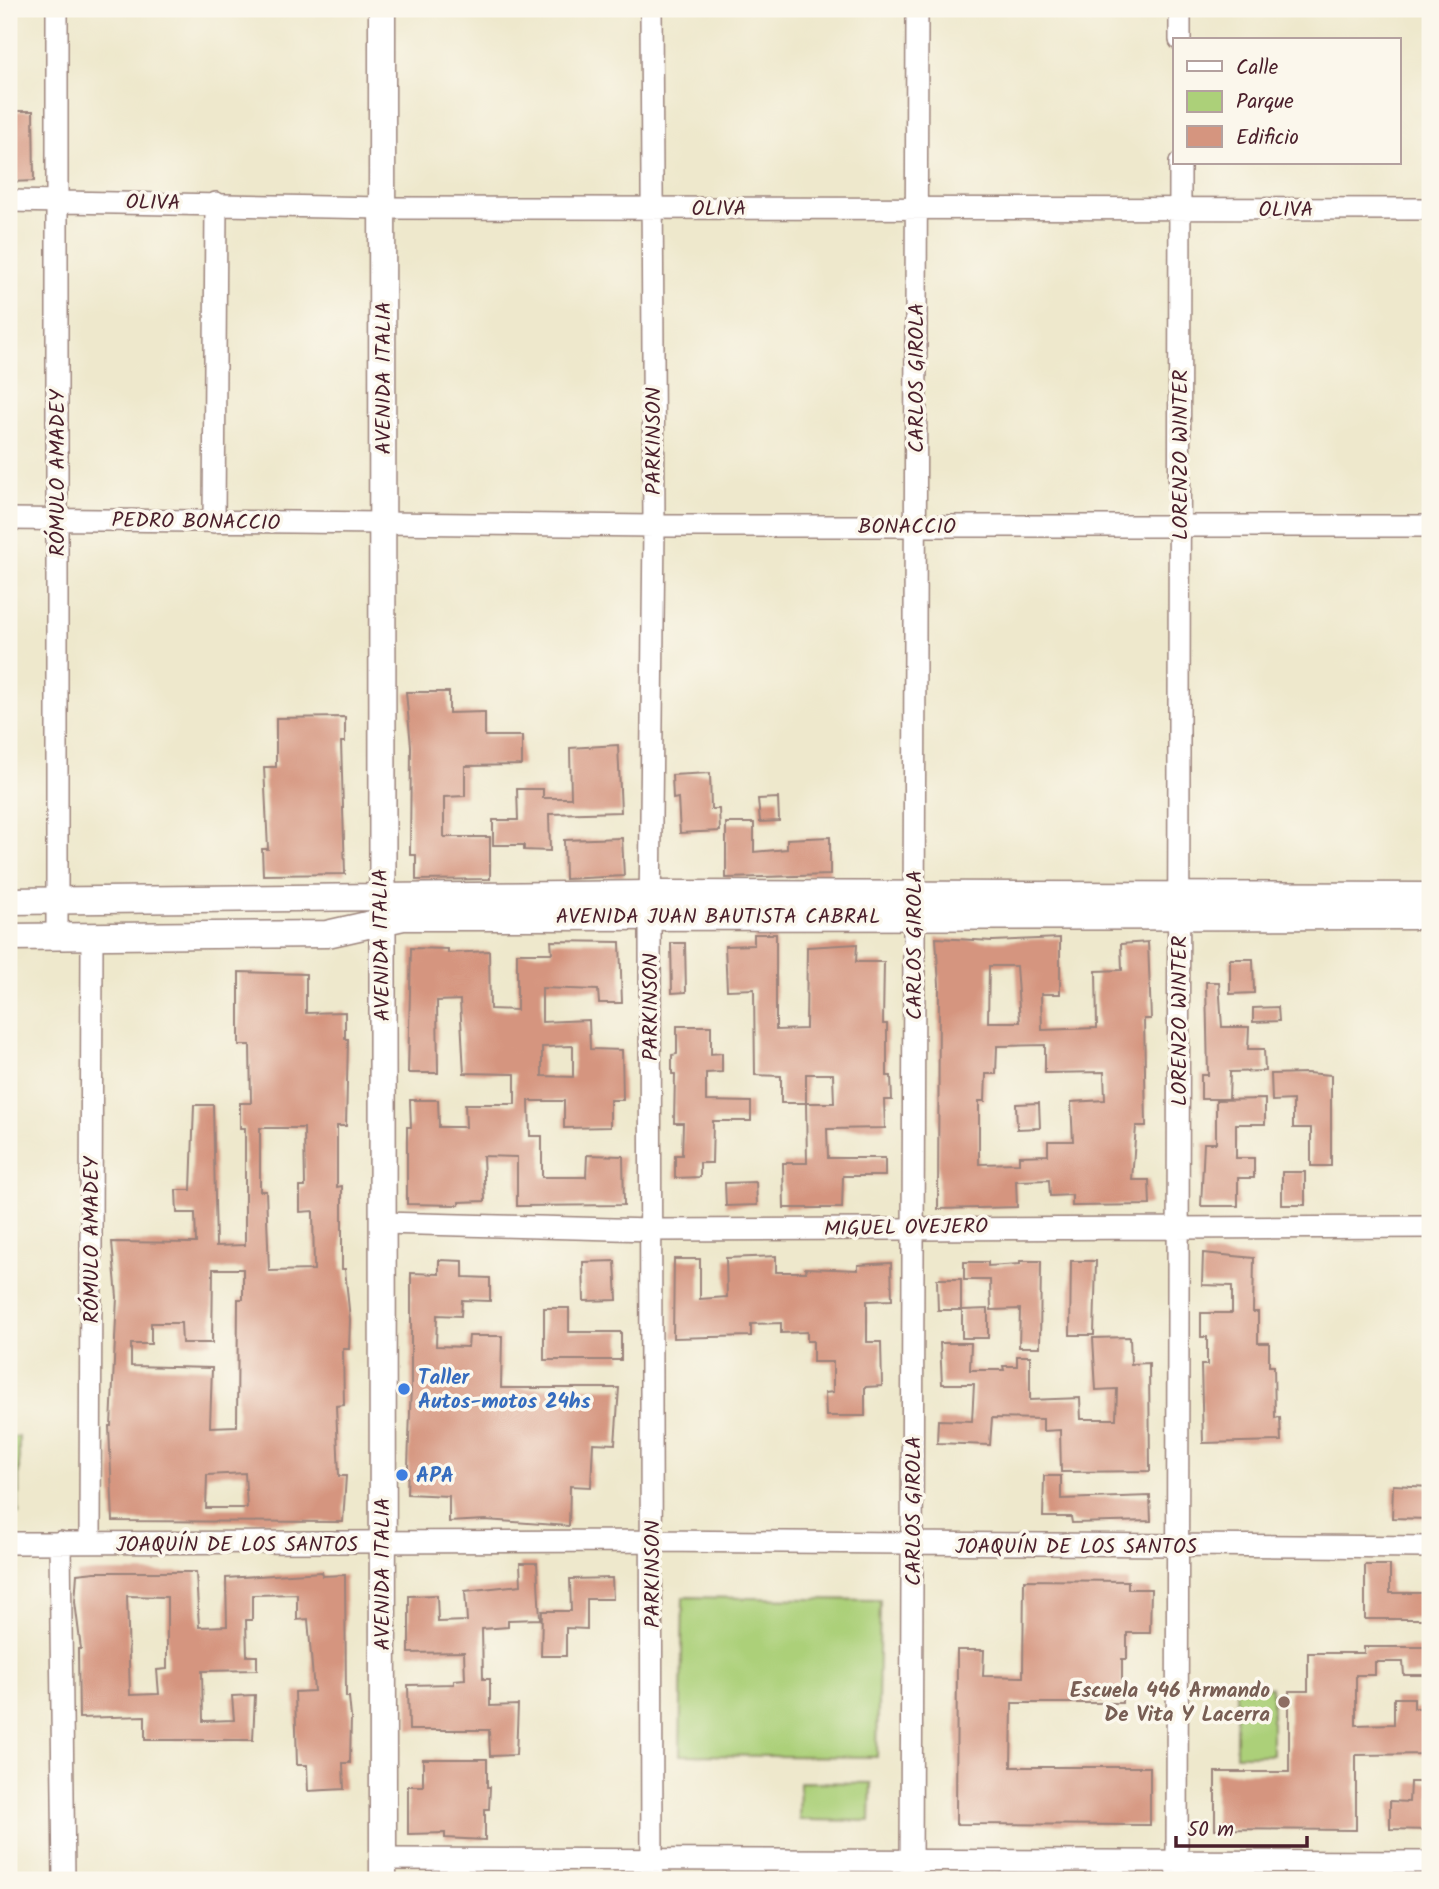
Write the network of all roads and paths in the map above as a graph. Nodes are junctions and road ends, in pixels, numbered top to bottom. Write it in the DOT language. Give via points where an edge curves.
graph roads {
  1 [pos="57,9"];
  2 [pos="382,9"];
  3 [pos="651,9"];
  4 [pos="917,9"];
  5 [pos="1180,9"];
  6 [pos="1180,38"];
  7 [pos="1180,164"];
  8 [pos="9,201"];
  9 [pos="57,201"];
  10 [pos="216,203"];
  11 [pos="382,208"];
  12 [pos="652,208"];
  13 [pos="916,208"];
  14 [pos="1180,209"];
  15 [pos="1430,209"];
  16 [pos="57,518"];
  17 [pos="9,519"];
  18 [pos="214,522"];
  19 [pos="384,522"];
  20 [pos="654,526"];
  21 [pos="916,526"];
  22 [pos="1180,526"];
  23 [pos="1430,526"];
  24 [pos="1430,896"];
  25 [pos="9,901"];
  26 [pos="57,902"];
  27 [pos="914,904"];
  28 [pos="651,905"];
  29 [pos="1179,905"];
  30 [pos="380,909"];
  31 [pos="1430,916"];
  32 [pos="9,937"];
  33 [pos="92,937"];
  34 [pos="57,938"];
  35 [pos="382,1223"];
  36 [pos="1178,1226"];
  37 [pos="914,1227"];
  38 [pos="1430,1227"];
  39 [pos="651,1230"];
  40 [pos="652,1541"];
  41 [pos="60,1542"];
  42 [pos="9,1543"];
  43 [pos="90,1543"];
  44 [pos="381,1544"];
  45 [pos="913,1546"];
  46 [pos="1177,1546"];
  47 [pos="1430,1547"];
  48 [pos="1430,1862"];
  49 [pos="383,1870"];
  50 [pos="652,1870"];
  51 [pos="911,1870"];
  52 [pos="1177,1871"];
  53 [pos="64,1880"];
  1 -- 9 [label="street, RÓMULO AMADEY"];
  2 -- 11 [label="main road, AVENIDA ITALIA"];
  3 -- 12 [label="street, PARKINSON"];
  4 -- 13 [label="street, CARLOS GIROLA"];
  5 -- 6 [label="street"];
  7 -- 14 [label="street, LORENZO WINTER"];
  8 -- 9 [label="street, OLIVA"];
  9 -- 10 [label="street, OLIVA"];
  9 -- 16 [label="street, RÓMULO AMADEY"];
  10 -- 11 [label="street, OLIVA"];
  10 -- 18 [label="street"];
  11 -- 12 [label="street, OLIVA"];
  11 -- 19 [label="main road, AVENIDA ITALIA"];
  12 -- 13 [label="street, OLIVA"];
  12 -- 20 [label="street, PARKINSON"];
  13 -- 14 [label="street, OLIVA"];
  13 -- 21 [label="street, CARLOS GIROLA"];
  14 -- 15 [label="street, OLIVA"];
  14 -- 22 [label="street, LORENZO WINTER"];
  16 -- 17 [label="street, PEDRO BONACCIO"];
  16 -- 18 [label="street, PEDRO BONACCIO"];
  16 -- 26 [label="street, RÓMULO AMADEY"];
  18 -- 19 [label="street, PEDRO BONACCIO"];
  19 -- 20 [label="street, BONACCIO"];
  19 -- 30 [label="main road, AVENIDA ITALIA"];
  20 -- 21 [label="street, BONACCIO"];
  20 -- 28 [label="street, PARKINSON"];
  21 -- 22 [label="street, BONACCIO"];
  21 -- 27 [label="street, CARLOS GIROLA"];
  22 -- 23 [label="street, BONACCIO"];
  22 -- 29 [label="street, LORENZO WINTER"];
  24 -- 29 [label="main road, AVENIDA JUAN BAUTISTA CABRAL"];
  25 -- 26 [label="main road, AVENIDA JUAN BAUTISTA CABRAL"];
  26 -- 30 [label="main road, AVENIDA JUAN BAUTISTA CABRAL"];
  26 -- 34 [label="street, RÓMULO AMADEY"];
  27 -- 28 [label="main road, AVENIDA JUAN BAUTISTA CABRAL"];
  27 -- 29 [label="main road, AVENIDA JUAN BAUTISTA CABRAL"];
  27 -- 37 [label="street, CARLOS GIROLA"];
  28 -- 30 [label="main road, AVENIDA JUAN BAUTISTA CABRAL" via="403,917"];
  28 -- 39 [label="street, PARKINSON"];
  29 -- 31 [label="main road, AVENIDA JUAN BAUTISTA CABRAL"];
  29 -- 36 [label="street, LORENZO WINTER"];
  30 -- 33 [label="main road, AVENIDA JUAN BAUTISTA CABRAL" via="327,934"];
  30 -- 35 [label="main road, AVENIDA ITALIA"];
  32 -- 34 [label="main road, AVENIDA JUAN BAUTISTA CABRAL"];
  33 -- 34 [label="main road, AVENIDA JUAN BAUTISTA CABRAL"];
  33 -- 43 [label="street, RÓMULO AMADEY"];
  35 -- 39 [label="street, MIGUEL OVEJERO"];
  35 -- 44 [label="main road, AVENIDA ITALIA"];
  36 -- 37 [label="street, MIGUEL OVEJERO"];
  36 -- 38 [label="street, MIGUEL OVEJERO"];
  36 -- 46 [label="street, LORENZO WINTER"];
  37 -- 39 [label="street, MIGUEL OVEJERO"];
  37 -- 45 [label="street, CARLOS GIROLA"];
  39 -- 40 [label="street, PARKINSON"];
  40 -- 44 [label="street, JOAQUÍN DE LOS SANTOS"];
  40 -- 45 [label="street, JOAQUÍN DE LOS SANTOS"];
  40 -- 50 [label="street, PARKINSON"];
  41 -- 42 [label="street, JOAQUÍN DE LOS SANTOS"];
  41 -- 43 [label="street, JOAQUÍN DE LOS SANTOS"];
  41 -- 53 [label="street"];
  43 -- 44 [label="street, JOAQUÍN DE LOS SANTOS"];
  44 -- 49 [label="main road, AVENIDA ITALIA"];
  45 -- 46 [label="street, JOAQUÍN DE LOS SANTOS"];
  45 -- 51 [label="street, CARLOS GIROLA"];
  46 -- 47 [label="street, JOAQUÍN DE LOS SANTOS"];
  46 -- 52 [label="street, LORENZO WINTER"];
  48 -- 52 [label="street"];
  49 -- 50 [label="street"];
  50 -- 51 [label="street"];
  51 -- 52 [label="street"];
}
